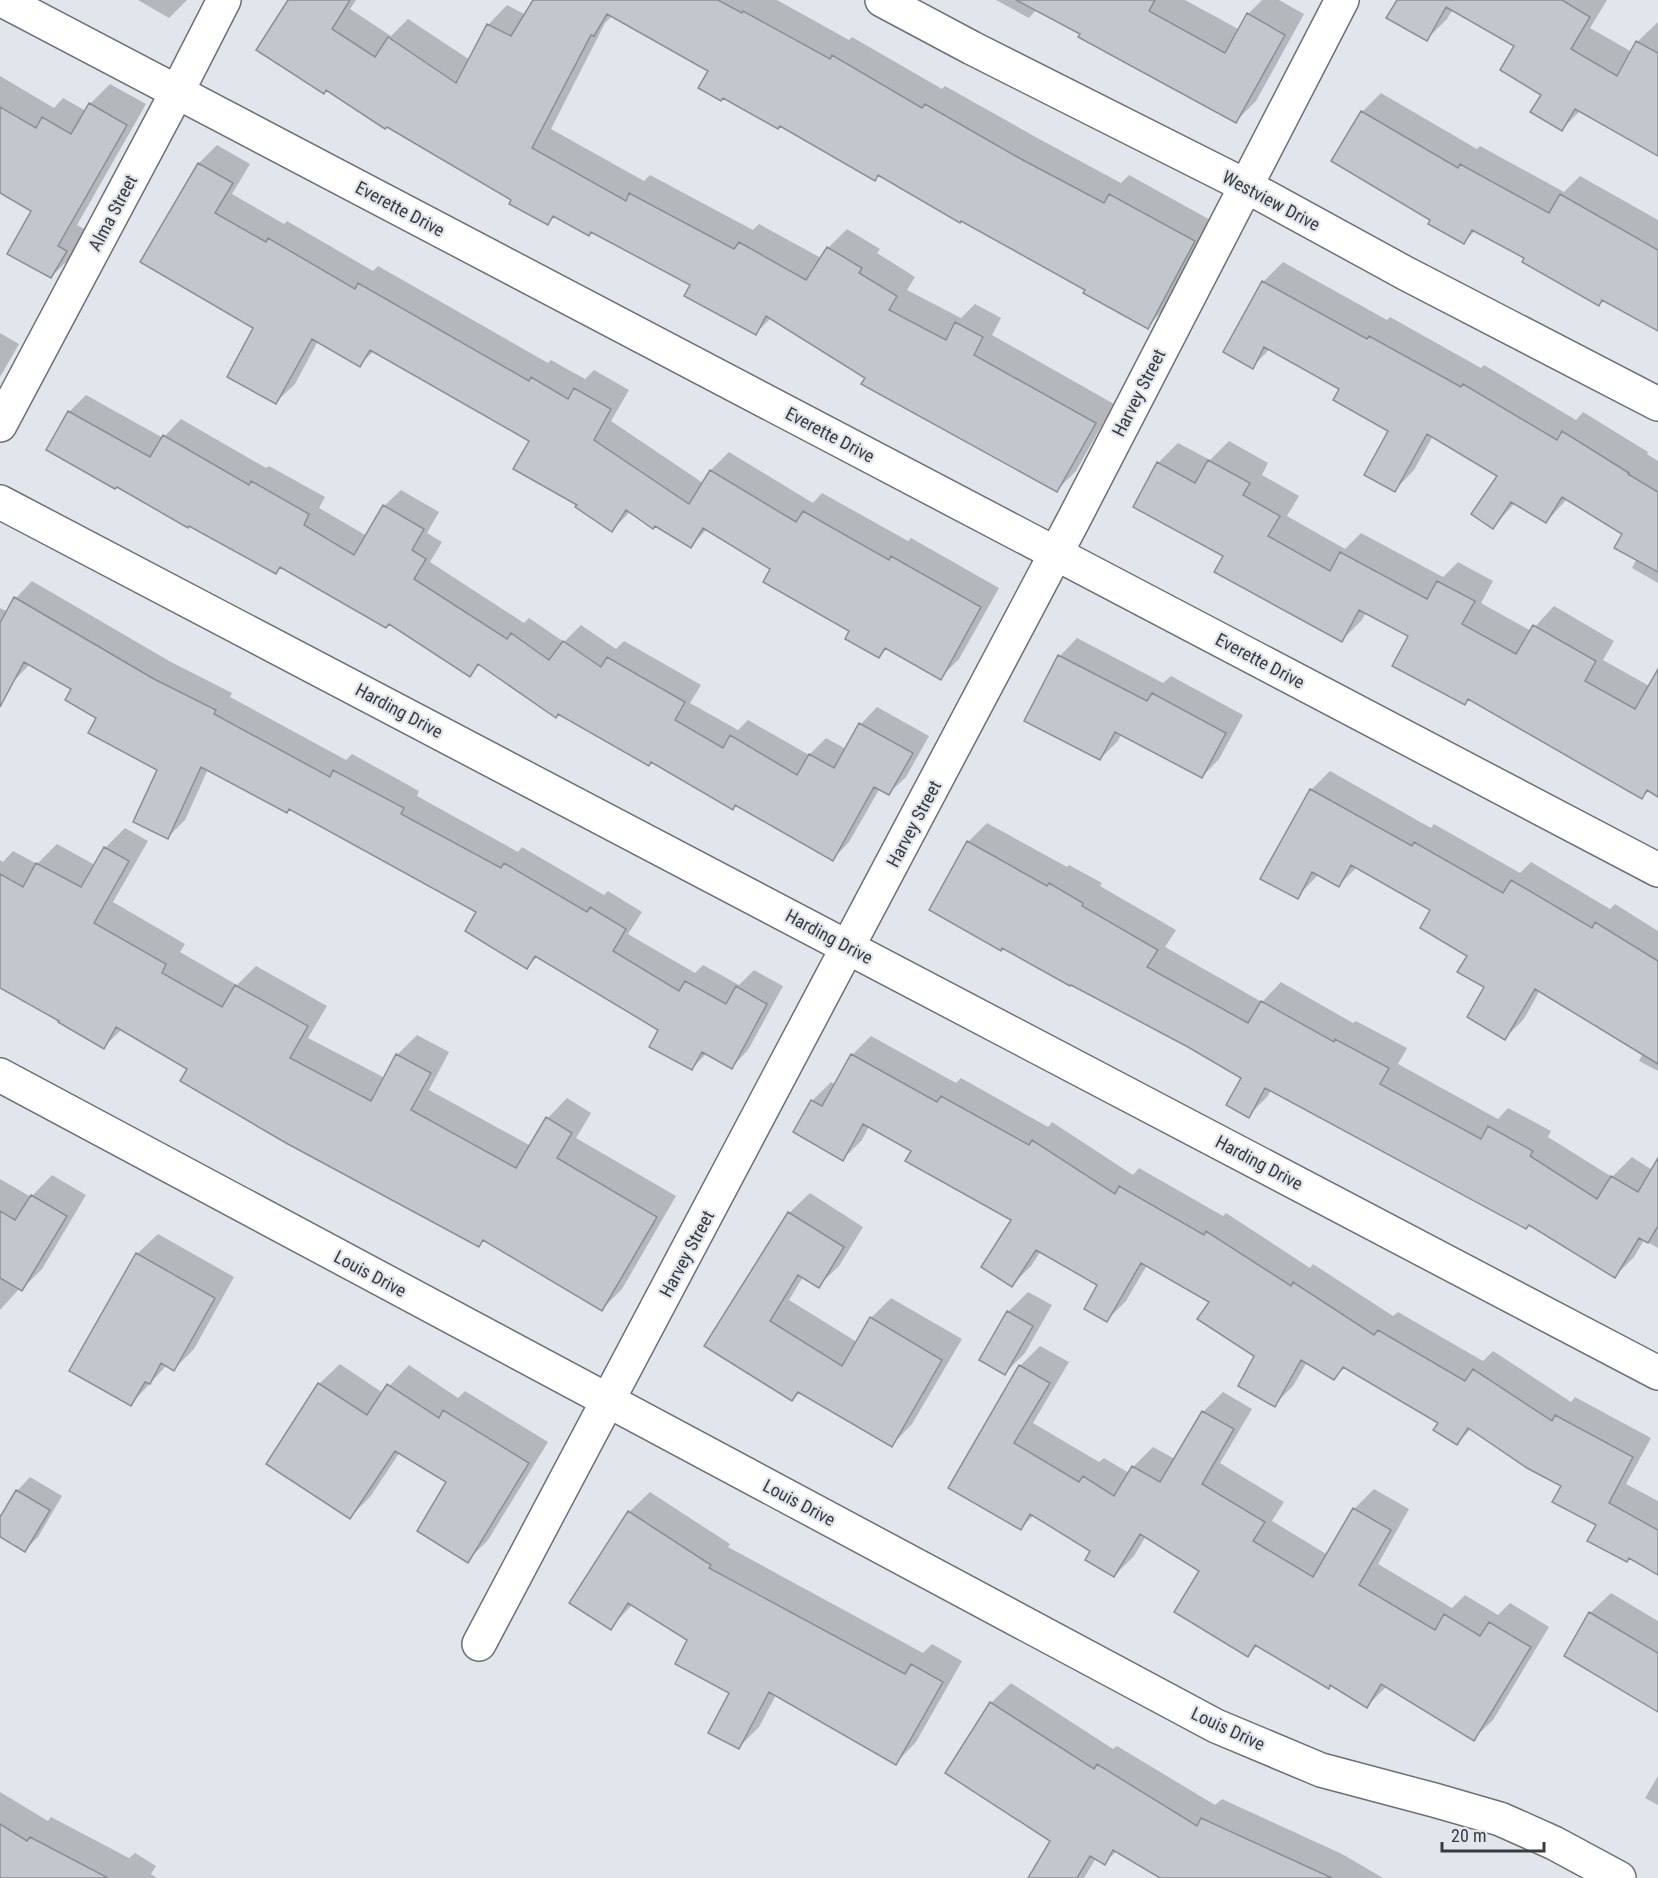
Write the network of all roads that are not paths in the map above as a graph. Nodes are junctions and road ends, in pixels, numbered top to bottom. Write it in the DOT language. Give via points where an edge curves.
graph roads {
  1 [pos="2,0"];
  2 [pos="224,0"];
  3 [pos="882,0"];
  4 [pos="1342,0"];
  5 [pos="177,92"];
  6 [pos="1246,186"];
  7 [pos="1658,404"];
  8 [pos="0,425"];
  9 [pos="0,502"];
  10 [pos="1056,554"];
  11 [pos="1658,870"];
  12 [pos="849,948"];
  13 [pos="0,1075"];
  14 [pos="1658,1373"];
  15 [pos="609,1402"];
  16 [pos="479,1644"];
  17 [pos="1620,1878"];
  1 -- 5 [label="street, Everette Drive"];
  2 -- 5 [label="street, Alma Street"];
  3 -- 6 [label="street, Westview Drive"];
  4 -- 6 [label="street, Harvey Street"];
  5 -- 8 [label="street, Alma Street"];
  5 -- 10 [label="street, Everette Drive"];
  6 -- 7 [label="street, Westview Drive"];
  6 -- 10 [label="street, Harvey Street"];
  9 -- 12 [label="street, Harding Drive"];
  10 -- 11 [label="street, Everette Drive"];
  10 -- 12 [label="street, Harvey Street"];
  12 -- 14 [label="street, Harding Drive"];
  12 -- 15 [label="street, Harvey Street"];
  13 -- 15 [label="street, Louis Drive"];
  15 -- 16 [label="street, Harvey Street"];
  15 -- 17 [label="street, Louis Drive" via="1216,1726 1321,1770 1500,1820"];
}
